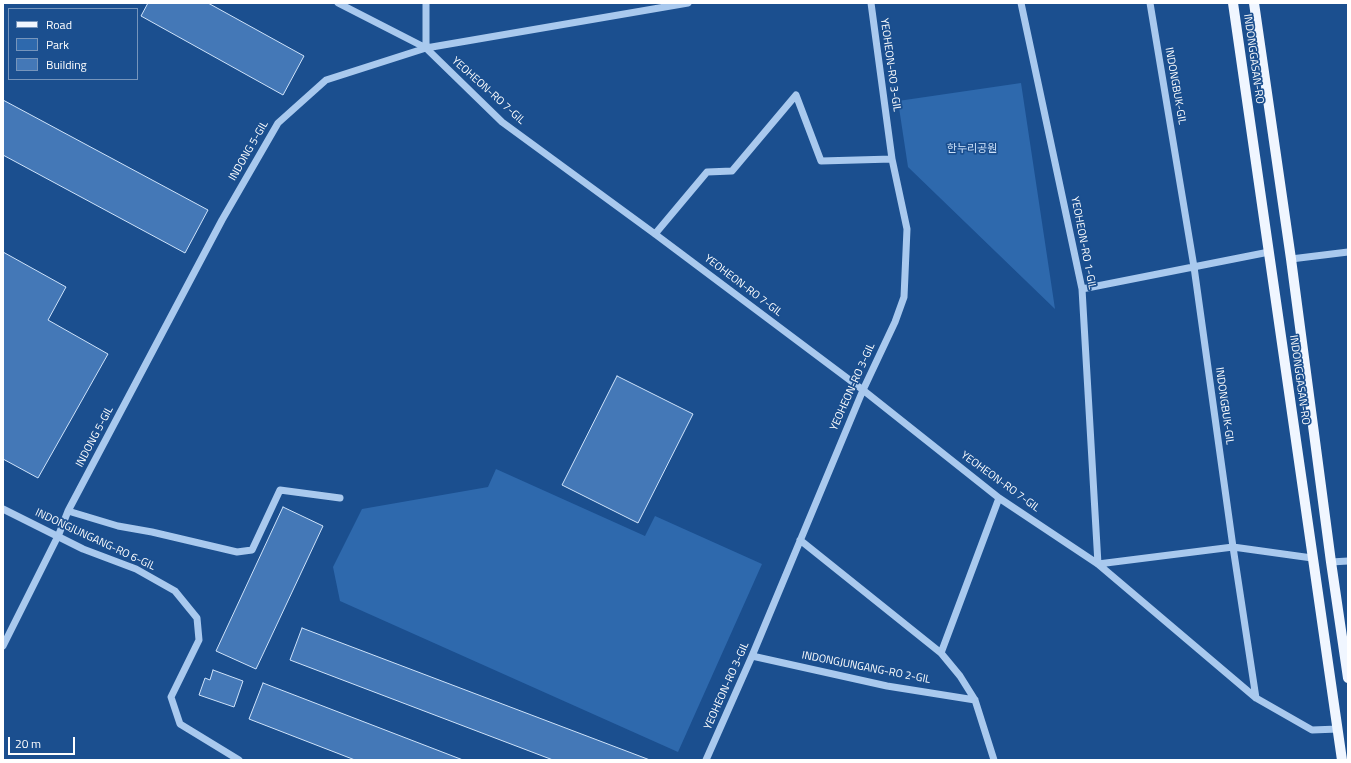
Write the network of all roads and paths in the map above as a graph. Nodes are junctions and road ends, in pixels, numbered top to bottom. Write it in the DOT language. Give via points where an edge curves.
graph roads {
  1 [pos="338,3"];
  2 [pos="426,3"];
  3 [pos="688,3"];
  4 [pos="870,3"];
  5 [pos="1021,3"];
  6 [pos="1150,3"];
  7 [pos="1233,3"];
  8 [pos="1254,3"];
  9 [pos="426,48"];
  10 [pos="892,159"];
  11 [pos="655,234"];
  12 [pos="1268,252"];
  13 [pos="1348,252"];
  14 [pos="1291,259"];
  15 [pos="1194,267"];
  16 [pos="1082,289"];
  17 [pos="863,390"];
  18 [pos="340,498"];
  19 [pos="999,498"];
  20 [pos="3,509"];
  21 [pos="68,511"];
  22 [pos="58,537"];
  23 [pos="800,540"];
  24 [pos="1233,547"];
  25 [pos="1312,558"];
  26 [pos="1348,561"];
  27 [pos="1331,562"];
  28 [pos="1098,564"];
  29 [pos="1344,624"];
  30 [pos="3,646"];
  31 [pos="941,653"];
  32 [pos="752,656"];
  33 [pos="1348,678"];
  34 [pos="1256,698"];
  35 [pos="976,700"];
  36 [pos="1338,729"];
  37 [pos="239,760"];
  38 [pos="706,760"];
  39 [pos="994,760"];
  40 [pos="1342,760"];
  1 -- 9 [label="street, YEOHEON-RO 7-GIL"];
  2 -- 9 [label="street"];
  3 -- 9 [label="street, INDONG 5-GIL"];
  4 -- 10 [label="street, YEOHEON-RO 3-GIL"];
  5 -- 16 [label="street, YEOHEON-RO 1-GIL"];
  6 -- 15 [label="street, INDONGBUK-GIL"];
  7 -- 12 [label="main road, INDONGGASAN-RO"];
  8 -- 14 [label="main road, INDONGGASAN-RO"];
  9 -- 11 [label="street, YEOHEON-RO 7-GIL" via="502,122"];
  9 -- 21 [label="street, INDONG 5-GIL" via="326,80 278,123 222,220"];
  10 -- 11 [label="street" via="821,161 796,95 732,171 707,172"];
  10 -- 17 [label="street, YEOHEON-RO 3-GIL" via="907,229 904,297"];
  11 -- 17 [label="street, YEOHEON-RO 7-GIL"];
  12 -- 15 [label="street"];
  12 -- 25 [label="main road, INDONGGASAN-RO"];
  13 -- 14 [label="street"];
  14 -- 27 [label="main road, INDONGGASAN-RO"];
  15 -- 16 [label="street"];
  15 -- 24 [label="street, INDONGBUK-GIL"];
  16 -- 28 [label="street, YEOHEON-RO 1-GIL"];
  17 -- 19 [label="street, YEOHEON-RO 7-GIL"];
  17 -- 23 [label="street, YEOHEON-RO 3-GIL"];
  18 -- 21 [label="street" via="280,490 252,550 237,552 118,526"];
  19 -- 28 [label="street, YEOHEON-RO 7-GIL"];
  19 -- 31 [label="street"];
  20 -- 22 [label="street, INDONGJUNGANG-RO 6-GIL"];
  21 -- 22 [label="street, INDONG 5-GIL"];
  22 -- 30 [label="street, INDONG 5-GIL"];
  22 -- 37 [label="street, INDONGJUNGANG-RO 6-GIL" via="136,569 175,591 197,618 199,640 171,698 180,724"];
  23 -- 31 [label="street"];
  23 -- 32 [label="street, YEOHEON-RO 3-GIL"];
  24 -- 25 [label="street"];
  24 -- 28 [label="street"];
  24 -- 34 [label="street, INDONGBUK-GIL"];
  25 -- 36 [label="main road, INDONGGASAN-RO"];
  26 -- 27 [label="street"];
  27 -- 29 [label="main road, INDONGGASAN-RO"];
  28 -- 34 [label="street, YEOHEON-RO 7-GIL"];
  29 -- 33 [label="main road, INDONGGASAN-RO"];
  31 -- 35 [label="street"];
  32 -- 35 [label="street, INDONGJUNGANG-RO 2-GIL" via="887,686"];
  32 -- 38 [label="street, YEOHEON-RO 3-GIL"];
  34 -- 36 [label="street, YEOHEON-RO 7-GIL" via="1312,730"];
  35 -- 39 [label="street"];
  36 -- 40 [label="main road, INDONGGASAN-RO"];
}
